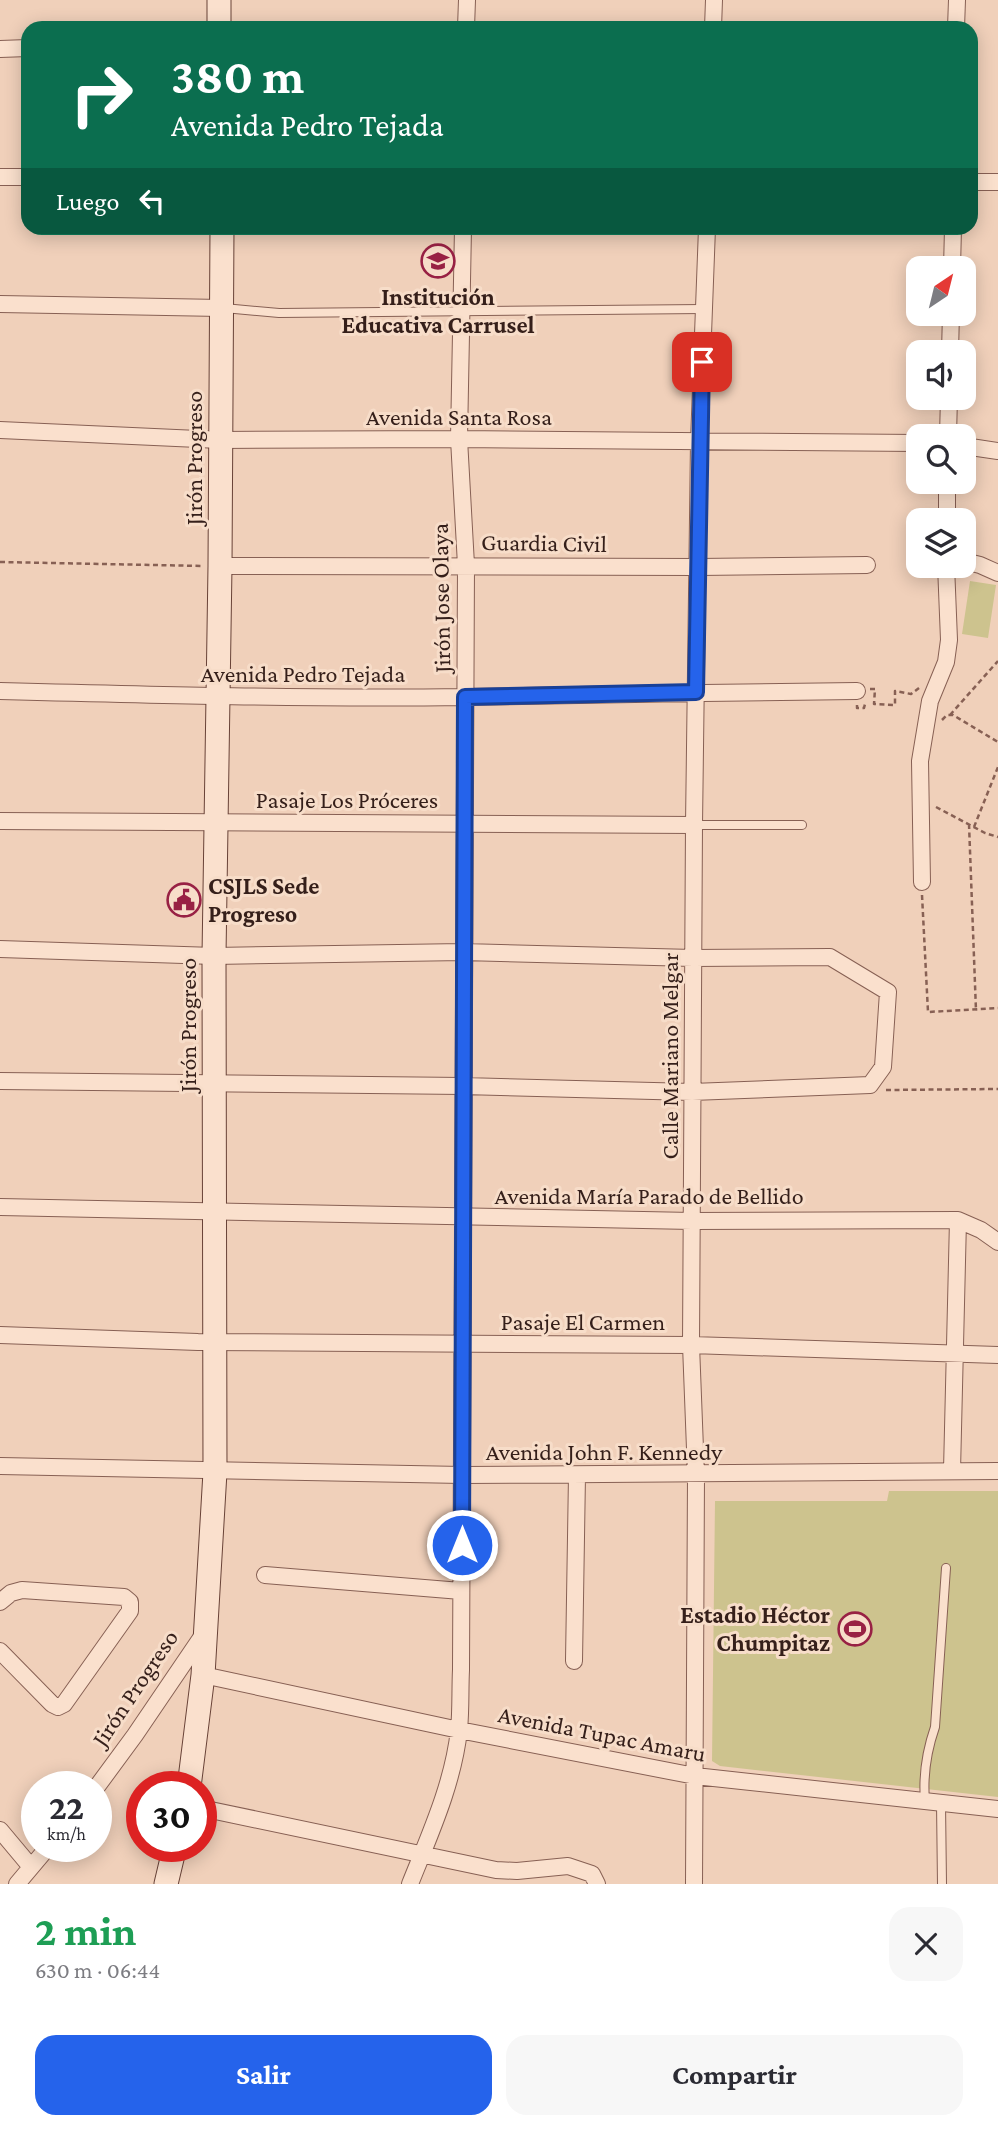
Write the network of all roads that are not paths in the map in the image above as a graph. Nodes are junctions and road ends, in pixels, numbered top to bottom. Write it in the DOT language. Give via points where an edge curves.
graph roads {
  1 [pos="219,0"];
  2 [pos="467,0"];
  3 [pos="714,0"];
  4 [pos="957,0"];
  5 [pos="219,21"];
  6 [pos="466,21"];
  7 [pos="713,21"];
  8 [pos="956,21"];
  9 [pos="0,48"];
  10 [pos="21,48"];
  11 [pos="0,177"];
  12 [pos="21,177"];
  13 [pos="978,182"];
  14 [pos="998,182"];
  15 [pos="222,235"];
  16 [pos="463,235"];
  17 [pos="707,235"];
  18 [pos="953,235"];
  19 [pos="952,256"];
  20 [pos="0,304"];
  21 [pos="221,308"];
  22 [pos="704,309"];
  23 [pos="461,313"];
  24 [pos="0,430"];
  25 [pos="459,439"];
  26 [pos="220,440"];
  27 [pos="699,441"];
  28 [pos="906,443"];
  29 [pos="976,448"];
  30 [pos="998,451"];
  31 [pos="976,564"];
  32 [pos="466,565"];
  33 [pos="867,565"];
  34 [pos="220,566"];
  35 [pos="698,567"];
  36 [pos="998,573"];
  37 [pos="947,578"];
  38 [pos="0,691"];
  39 [pos="696,692"];
  40 [pos="864,693"];
  41 [pos="216,697"];
  42 [pos="465,697"];
  43 [pos="0,821"];
  44 [pos="216,822"];
  45 [pos="464,824"];
  46 [pos="694,825"];
  47 [pos="802,825"];
  48 [pos="922,881"];
  49 [pos="0,949"];
  50 [pos="463,952"];
  51 [pos="214,956"];
  52 [pos="693,958"];
  53 [pos="0,1081"];
  54 [pos="214,1085"];
  55 [pos="463,1086"];
  56 [pos="692,1092"];
  57 [pos="0,1208"];
  58 [pos="215,1212"];
  59 [pos="462,1217"];
  60 [pos="692,1220"];
  61 [pos="958,1220"];
  62 [pos="998,1242"];
  63 [pos="0,1335"];
  64 [pos="215,1341"];
  65 [pos="461,1344"];
  66 [pos="691,1345"];
  67 [pos="955,1354"];
  68 [pos="998,1355"];
  69 [pos="0,1466"];
  70 [pos="952,1471"];
  71 [pos="998,1471"];
  72 [pos="215,1472"];
  73 [pos="462,1475"];
  74 [pos="576,1475"];
  75 [pos="696,1475"];
  76 [pos="946,1568"];
  77 [pos="265,1575"];
  78 [pos="461,1591"];
  79 [pos="0,1602"];
  80 [pos="205,1632"];
  81 [pos="0,1651"];
  82 [pos="574,1661"];
  83 [pos="203,1675"];
  84 [pos="459,1730"];
  85 [pos="109,1771"];
  86 [pos="191,1771"];
  87 [pos="695,1776"];
  88 [pos="933,1802"];
  89 [pos="998,1810"];
  90 [pos="217,1811"];
  91 [pos="0,1830"];
  92 [pos="422,1853"];
  93 [pos="35,1862"];
  94 [pos="171,1862"];
  95 [pos="31,1867"];
  96 [pos="20,1883"];
  97 [pos="166,1884"];
  98 [pos="410,1884"];
  99 [pos="597,1884"];
  100 [pos="694,1884"];
  101 [pos="942,1884"];
  1 -- 5 [label="street"];
  2 -- 6 [label="street"];
  3 -- 7 [label="street"];
  4 -- 8 [label="street"];
  9 -- 10 [label="street"];
  11 -- 12 [label="street"];
  13 -- 14 [label="street"];
  15 -- 21 [label="street, Jirón Progreso"];
  16 -- 23 [label="street, Jirón Jose Olaya"];
  17 -- 22 [label="street, Calle Mariano Melgar"];
  18 -- 19 [label="street"];
  20 -- 21 [label="street"];
  21 -- 23 [label="lane" via="279,313"];
  21 -- 26 [label="street, Jirón Progreso"];
  22 -- 23 [label="lane"];
  22 -- 27 [label="street, Calle Mariano Melgar"];
  23 -- 25 [label="street, Jirón Jose Olaya"];
  24 -- 26 [label="street, Avenida Santa Rosa"];
  25 -- 26 [label="street, Avenida Santa Rosa"];
  25 -- 27 [label="street, Avenida Santa Rosa"];
  25 -- 32 [label="street, Jirón Jose Olaya"];
  26 -- 34 [label="street, Jirón Progreso"];
  27 -- 28 [label="street, Avenida Santa Rosa"];
  27 -- 35 [label="street, Calle Mariano Melgar"];
  29 -- 30 [label="street"];
  31 -- 36 [label="street"];
  32 -- 34 [label="street, Guardia Civil"];
  32 -- 35 [label="street, Guardia Civil"];
  32 -- 42 [label="street, Jirón Jose Olaya"];
  33 -- 35 [label="street, Guardia Civil"];
  34 -- 41 [label="street, Jirón Progreso"];
  35 -- 39 [label="street, Calle Mariano Melgar"];
  37 -- 48 [label="street" via="946,662 930,701 920,761"];
  38 -- 41 [label="street, Avenida Pedro Tejada"];
  39 -- 40 [label="street, Avenida Pedro Tejada"];
  39 -- 42 [label="street, Avenida Pedro Tejada"];
  39 -- 46 [label="street, Calle Mariano Melgar"];
  41 -- 42 [label="street, Avenida Pedro Tejada"];
  41 -- 44 [label="street, Jirón Progreso"];
  42 -- 45 [label="street, Jirón Jose Olaya"];
  43 -- 44 [label="street, Pasaje Los Próceres"];
  44 -- 45 [label="street, Pasaje Los Próceres"];
  44 -- 51 [label="street, Jirón Progreso"];
  45 -- 46 [label="street, Pasaje Los Próceres"];
  45 -- 50 [label="street, Jirón Jose Olaya"];
  46 -- 47 [label="lane"];
  46 -- 52 [label="street, Calle Mariano Melgar"];
  49 -- 51 [label="street"];
  50 -- 51 [label="street"];
  50 -- 52 [label="street"];
  50 -- 55 [label="street, Jirón Jose Olaya"];
  51 -- 54 [label="street, Jirón Progreso"];
  52 -- 56 [label="street, Calle Mariano Melgar"];
  52 -- 56 [label="street" via="830,957 888,992 883,1067 870,1084"];
  53 -- 54 [label="street"];
  54 -- 55 [label="street"];
  54 -- 58 [label="street, Jirón Progreso"];
  55 -- 56 [label="street"];
  55 -- 59 [label="street, Jirón Jose Olaya"];
  56 -- 60 [label="street, Calle Mariano Melgar"];
  57 -- 58 [label="street, Avenida María Parado de Bellido"];
  58 -- 59 [label="street, Avenida María Parado de Bellido"];
  58 -- 64 [label="street, Jirón Progreso"];
  59 -- 60 [label="street, Avenida María Parado de Bellido"];
  59 -- 65 [label="street, Jirón Jose Olaya"];
  60 -- 61 [label="street, Avenida María Parado de Bellido"];
  60 -- 66 [label="street, Calle Mariano Melgar"];
  61 -- 62 [label="street, Avenida María Parado de Bellido"];
  61 -- 67 [label="street"];
  63 -- 64 [label="street, Pasaje El Carmen"];
  64 -- 65 [label="street, Pasaje El Carmen"];
  64 -- 72 [label="street, Jirón Progreso"];
  65 -- 66 [label="street, Pasaje El Carmen"];
  65 -- 73 [label="street, Jirón Jose Olaya"];
  66 -- 67 [label="street, Pasaje El Carmen"];
  66 -- 75 [label="street, Calle Mariano Melgar"];
  67 -- 68 [label="street, Pasaje El Carmen"];
  67 -- 70 [label="street"];
  69 -- 72 [label="street, Avenida John F. Kennedy"];
  70 -- 71 [label="street, Avenida John F. Kennedy"];
  70 -- 75 [label="street, Avenida John F. Kennedy"];
  72 -- 73 [label="street, Avenida John F. Kennedy"];
  72 -- 80 [label="street, Jirón Progreso"];
  73 -- 74 [label="street, Avenida John F. Kennedy"];
  73 -- 78 [label="street, Jirón Jose Olaya"];
  74 -- 75 [label="street, Avenida John F. Kennedy"];
  74 -- 82 [label="street"];
  75 -- 87 [label="street, Calle Mariano Melgar"];
  76 -- 88 [label="lane" via="935,1727 924,1789"];
  77 -- 78 [label="street"];
  78 -- 84 [label="street, Jirón Jose Olaya"];
  79 -- 81 [label="street" via="22,1590 124,1597 130,1602 130,1611 58,1707"];
  80 -- 83 [label="street"];
  80 -- 85 [label="street, Jirón Progreso"];
  83 -- 84 [label="street, Avenida Tupac Amaru"];
  83 -- 86 [label="street"];
  84 -- 87 [label="street, Avenida Tupac Amaru"];
  84 -- 92 [label="street, Jirón Jose Olaya" via="445,1794"];
  87 -- 88 [label="street, Avenida Tupac Amaru"];
  87 -- 100 [label="street, Calle Mariano Melgar"];
  88 -- 89 [label="street, Avenida Tupac Amaru"];
  88 -- 101 [label="lane"];
  90 -- 92 [label="street"];
  91 -- 95 [label="street"];
  92 -- 98 [label="street, Jirón Jose Olaya"];
  92 -- 99 [label="street" via="496,1870 568,1866 592,1874"];
  93 -- 95 [label="street"];
  94 -- 97 [label="street"];
  95 -- 96 [label="street"];
}
